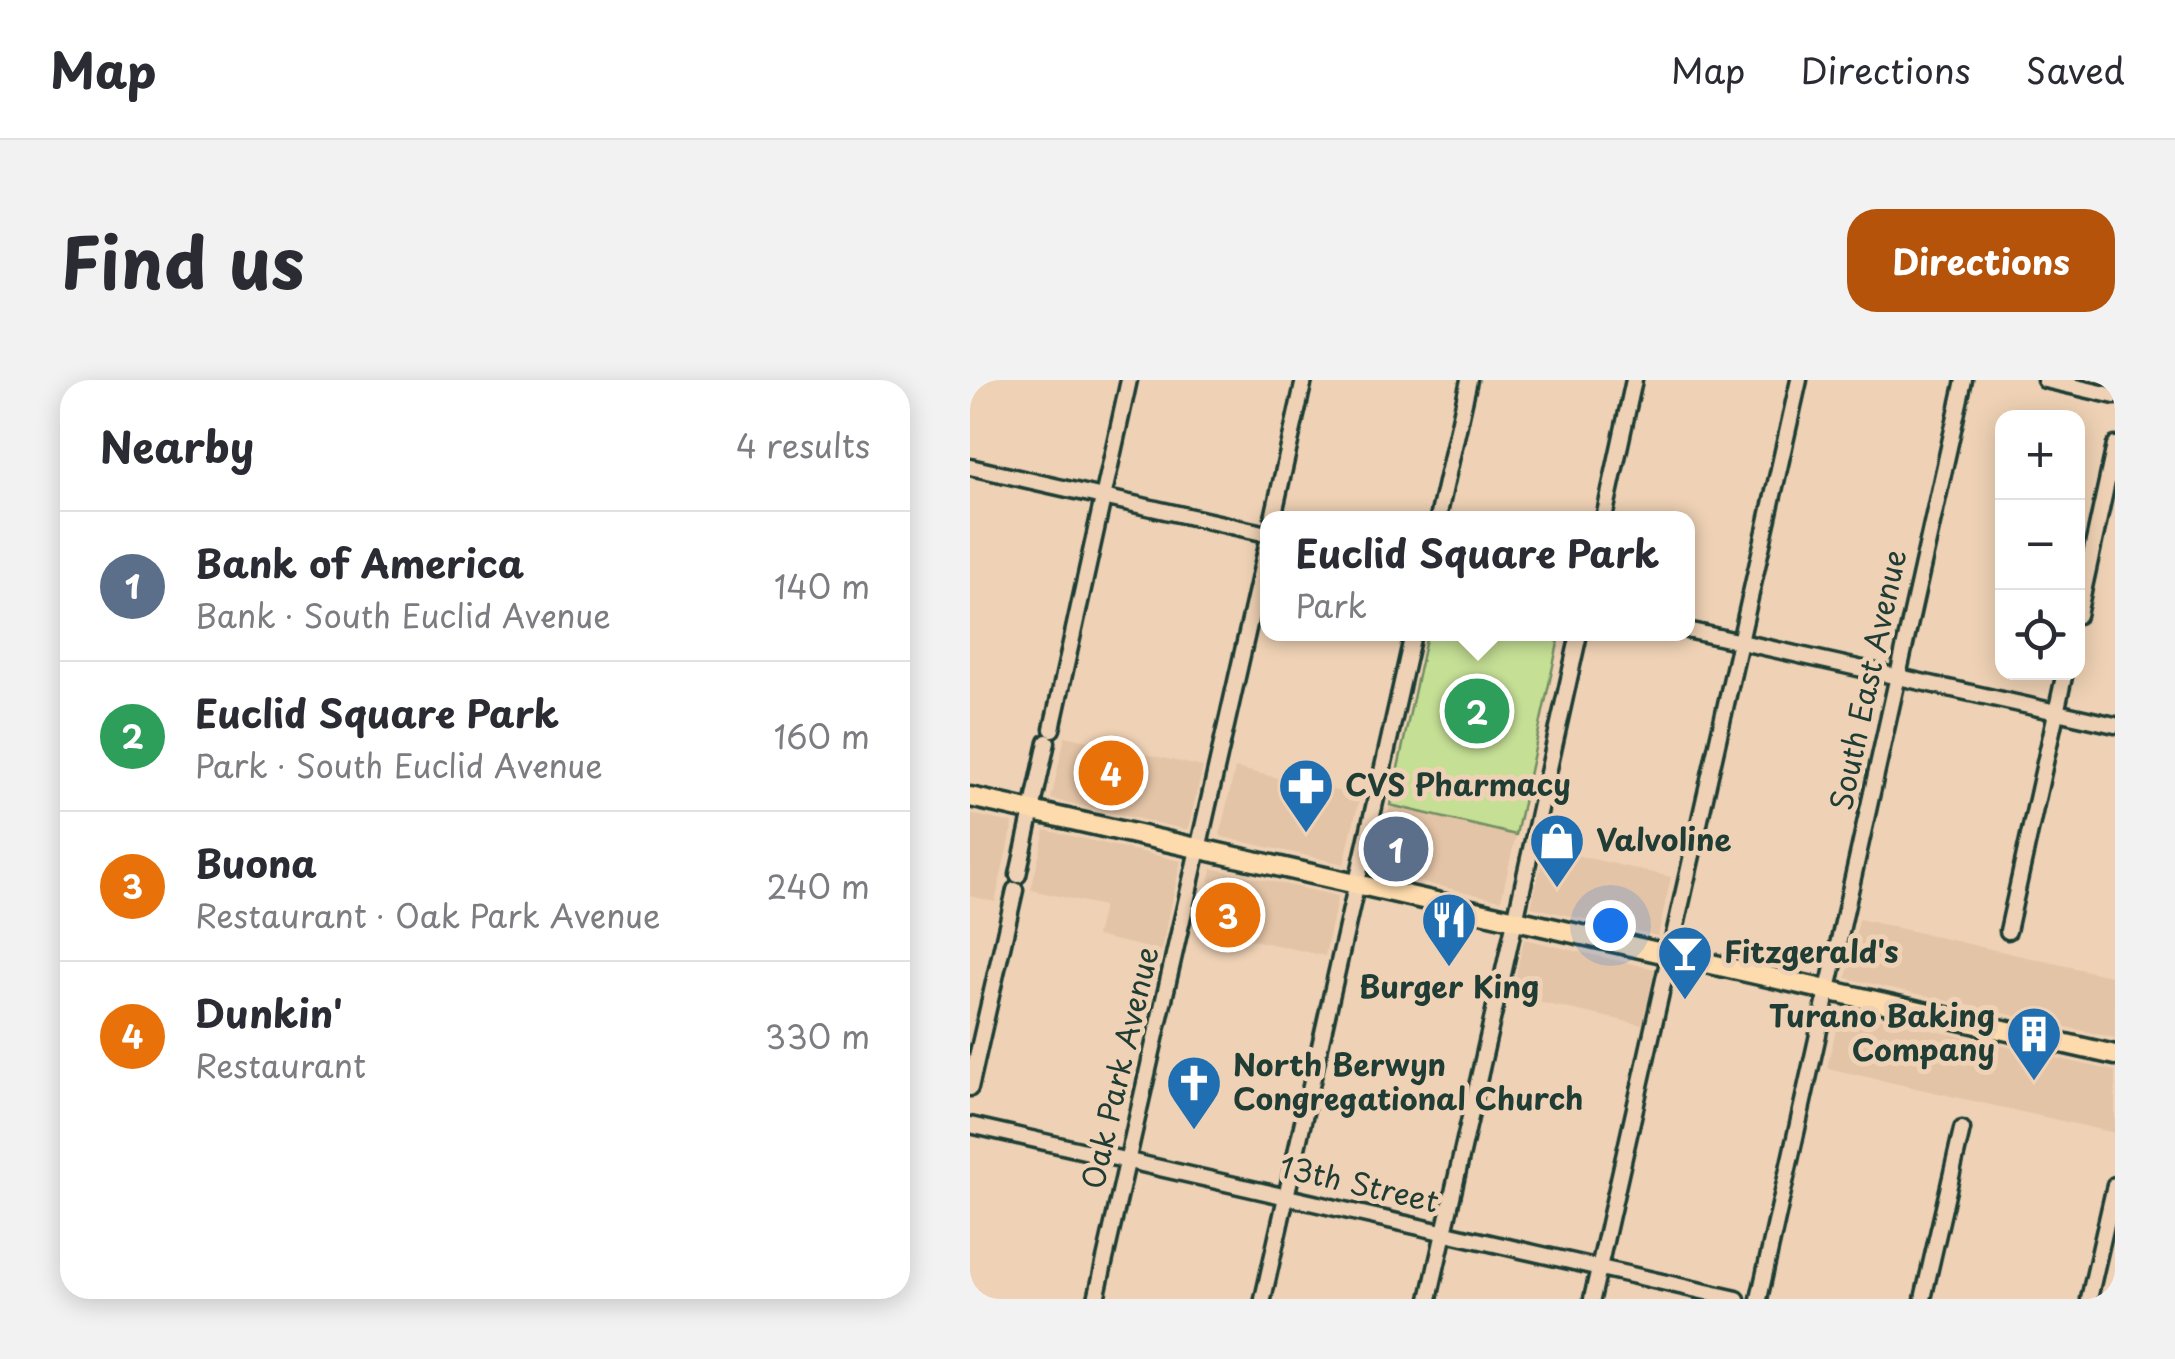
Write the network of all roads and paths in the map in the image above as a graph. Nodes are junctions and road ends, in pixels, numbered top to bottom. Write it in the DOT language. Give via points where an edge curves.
graph roads {
  1 [pos="1129,380"];
  2 [pos="1304,380"];
  3 [pos="1469,380"];
  4 [pos="1634,380"];
  5 [pos="1799,380"];
  6 [pos="1964,380"];
  7 [pos="2045,380"];
  8 [pos="2115,396"];
  9 [pos="2115,445"];
  10 [pos="970,468"];
  11 [pos="1104,497"];
  12 [pos="1275,511"];
  13 [pos="1440,511"];
  14 [pos="1606,511"];
  15 [pos="1260,532"];
  16 [pos="1260,576"];
  17 [pos="2083,590"];
  18 [pos="1695,632"];
  19 [pos="1411,641"];
  20 [pos="1577,641"];
  21 [pos="1741,642"];
  22 [pos="1898,677"];
  23 [pos="2063,680"];
  24 [pos="2056,712"];
  25 [pos="2115,725"];
  26 [pos="970,796"];
  27 [pos="1032,810"];
  28 [pos="1199,848"];
  29 [pos="1357,884"];
  30 [pos="1516,920"];
  31 [pos="2008,931"];
  32 [pos="1671,955"];
  33 [pos="1502,980"];
  34 [pos="1829,991"];
  35 [pos="1497,998"];
  36 [pos="2115,1055"];
  37 [pos="970,1088"];
  38 [pos="970,1125"];
  39 [pos="1962,1129"];
  40 [pos="1128,1161"];
  41 [pos="2115,1185"];
  42 [pos="1286,1197"];
  43 [pos="1444,1233"];
  44 [pos="1600,1268"];
  45 [pos="1096,1299"];
  46 [pos="1263,1299"];
  47 [pos="1429,1299"];
  48 [pos="1592,1299"];
  49 [pos="1736,1299"];
  50 [pos="1759,1299"];
  51 [pos="1923,1299"];
  52 [pos="2089,1299"];
  1 -- 11 [label="street"];
  2 -- 12 [label="street"];
  3 -- 13 [label="street"];
  4 -- 14 [label="street"];
  5 -- 21 [label="street"];
  6 -- 22 [label="street, South East Avenue"];
  7 -- 8 [label="street"];
  9 -- 17 [label="street"];
  10 -- 11 [label="street"];
  11 -- 15 [label="street"];
  11 -- 27 [label="street"];
  16 -- 28 [label="street, Oak Park Avenue"];
  18 -- 21 [label="street"];
  19 -- 29 [label="street"];
  20 -- 30 [label="street"];
  21 -- 22 [label="street"];
  21 -- 32 [label="street"];
  22 -- 24 [label="street"];
  22 -- 34 [label="street, South East Avenue"];
  23 -- 24 [label="street"];
  24 -- 25 [label="street"];
  24 -- 31 [label="street"];
  26 -- 27 [label="main road"];
  27 -- 28 [label="main road"];
  27 -- 37 [label="street"];
  28 -- 29 [label="main road"];
  28 -- 40 [label="street, Oak Park Avenue"];
  29 -- 30 [label="main road"];
  29 -- 42 [label="street"];
  30 -- 32 [label="main road"];
  30 -- 33 [label="street"];
  32 -- 34 [label="main road"];
  32 -- 44 [label="street"];
  34 -- 36 [label="main road"];
  34 -- 50 [label="street, South East Avenue"];
  35 -- 43 [label="street"];
  38 -- 40 [label="street, 13th Street"];
  39 -- 51 [label="street"];
  40 -- 42 [label="street, 13th Street"];
  40 -- 45 [label="street, Oak Park Avenue"];
  41 -- 52 [label="street"];
  42 -- 43 [label="street, 13th Street"];
  42 -- 46 [label="street"];
  43 -- 44 [label="street, 13th Street"];
  43 -- 47 [label="street"];
  44 -- 48 [label="street"];
  44 -- 49 [label="street, 13th Street"];
}
